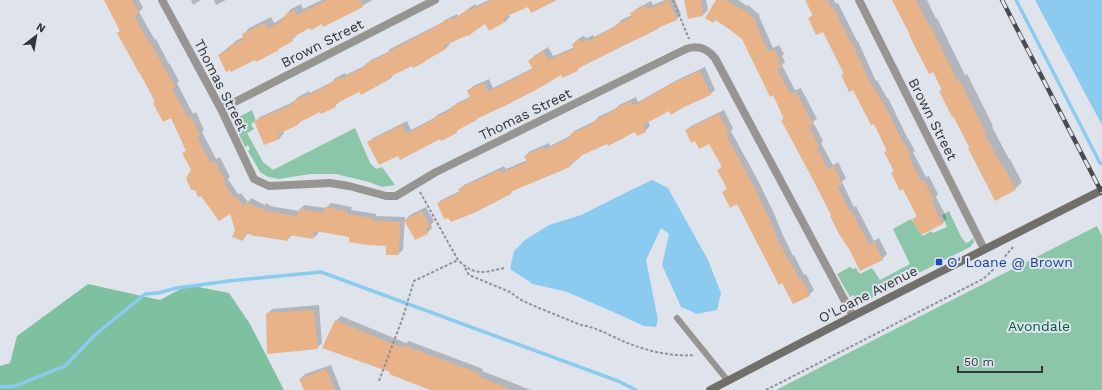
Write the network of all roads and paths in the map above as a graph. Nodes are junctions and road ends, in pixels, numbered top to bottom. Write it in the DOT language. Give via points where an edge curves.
graph roads {
  1 [pos="162,0"];
  2 [pos="435,0"];
  3 [pos="673,0"];
  4 [pos="858,0"];
  5 [pos="693,47"];
  6 [pos="221,110"];
  7 [pos="415,184"];
  8 [pos="1102,190"];
  9 [pos="1015,243"];
  10 [pos="984,249"];
  11 [pos="458,260"];
  12 [pos="466,268"];
  13 [pos="505,268"];
  14 [pos="853,316"];
  15 [pos="677,318"];
  16 [pos="706,354"];
  17 [pos="379,381"];
  18 [pos="728,381"];
  19 [pos="710,390"];
  20 [pos="766,390"];
  1 -- 6 [label="street, Thomas Street"];
  2 -- 6 [label="street, Brown Street"];
  3 -- 5 [label="path"];
  4 -- 10 [label="street, Brown Street"];
  5 -- 7 [label="street, Thomas Street"];
  5 -- 14 [label="street" via="707,50 714,58"];
  6 -- 7 [label="street, Thomas Street" via="254,179 269,186 330,183 396,196"];
  7 -- 11 [label="path"];
  8 -- 10 [label="street, O'Loane Avenue"];
  9 -- 20 [label="path" via="983,279"];
  10 -- 14 [label="street, O'Loane Avenue"];
  11 -- 12 [label="path"];
  11 -- 17 [label="path" via="414,281"];
  12 -- 13 [label="path" via="481,272"];
  12 -- 16 [label="path" via="469,275 627,343 656,352 682,356"];
  14 -- 18 [label="street, O'Loane Avenue"];
  15 -- 16 [label="lane"];
  16 -- 18 [label="lane"];
  18 -- 19 [label="street, O'Loane Avenue"];
}
